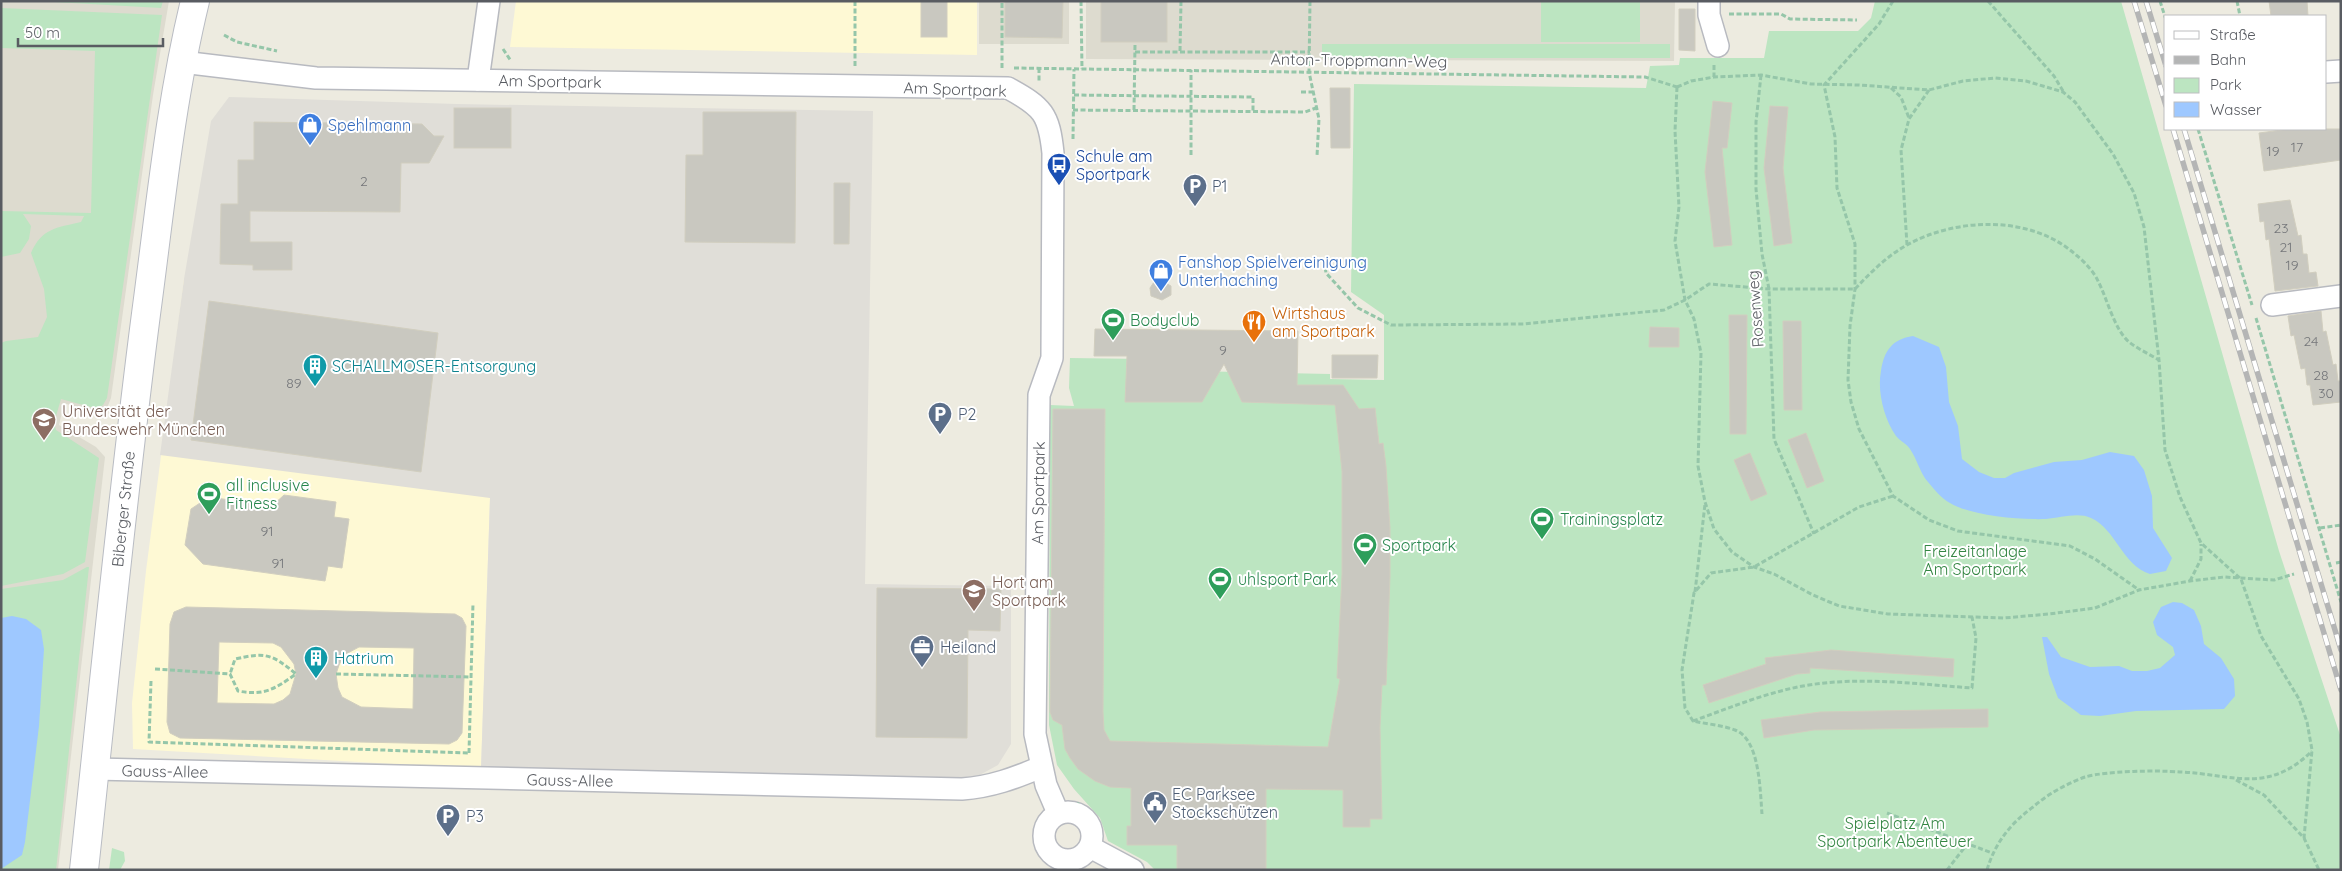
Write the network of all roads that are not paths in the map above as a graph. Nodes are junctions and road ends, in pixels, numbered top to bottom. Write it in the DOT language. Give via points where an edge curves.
graph roads {
  1 [pos="195,1"];
  2 [pos="489,1"];
  3 [pos="1709,8"];
  4 [pos="1718,46"];
  5 [pos="182,62"];
  6 [pos="2341,70"];
  7 [pos="2327,72"];
  8 [pos="478,80"];
  9 [pos="2341,296"];
  10 [pos="2272,305"];
  11 [pos="1041,767"];
  12 [pos="94,769"];
  13 [pos="1058,814"];
  14 [pos="1097,841"];
  15 [pos="84,870"];
  16 [pos="1133,870"];
  1 -- 5 [label="main road, Biberger Straße"];
  2 -- 8 [label="street"];
  3 -- 4 [label="street"];
  5 -- 8 [label="street, Am Sportpark" via="316,78"];
  5 -- 12 [label="main road, Biberger Straße" via="166,159 132,423"];
  6 -- 7 [label="street"];
  8 -- 11 [label="street, Am Sportpark" via="1008,88 1032,100 1040,108 1050,128 1053,153 1052,358 1039,395 1035,734"];
  9 -- 10 [label="street"];
  11 -- 12 [label="street, Gauss-Allee" via="993,785 962,789"];
  11 -- 13 [label="street, Am Sportpark"];
  12 -- 15 [label="main road, Biberger Straße"];
  13 -- 14 [label="street" via="1070,811 1081,815 1090,824"];
  13 -- 14 [label="street" via="1048,822 1044,834 1046,846 1054,855 1070,860 1080,857"];
  14 -- 16 [label="street"];
}
